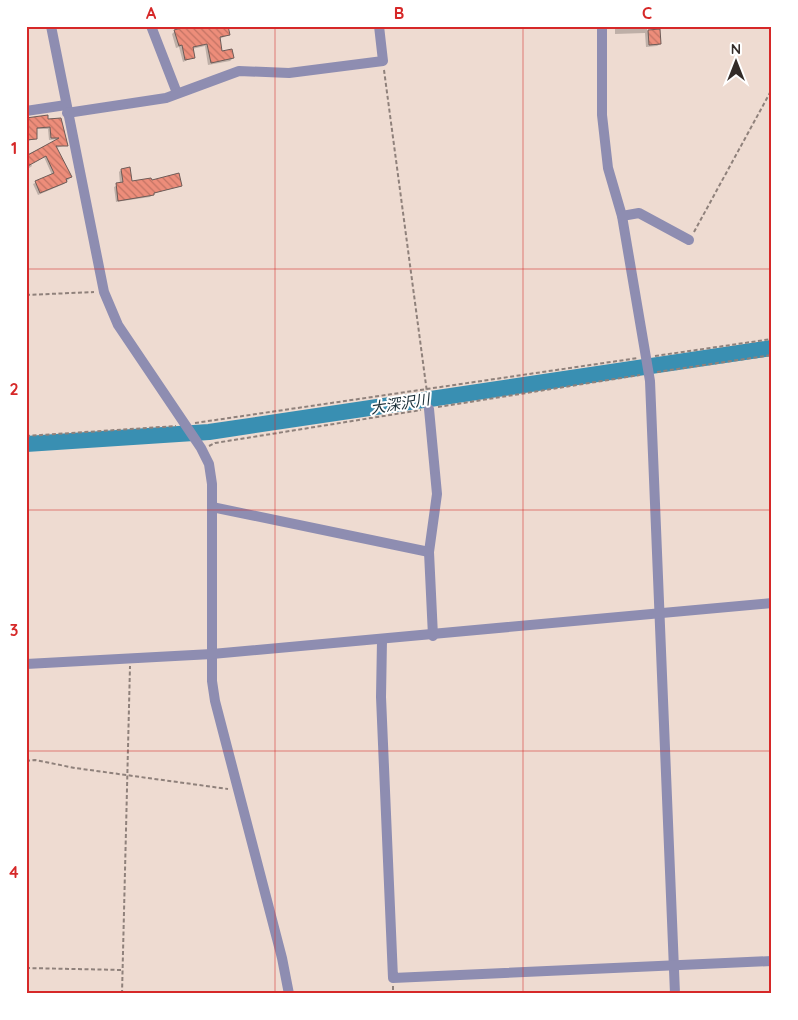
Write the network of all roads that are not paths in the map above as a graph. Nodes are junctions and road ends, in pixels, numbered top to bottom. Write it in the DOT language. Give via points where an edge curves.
graph roads {
  1 [pos="51,26"];
  2 [pos="151,26"];
  3 [pos="379,26"];
  4 [pos="602,26"];
  5 [pos="178,93"];
  6 [pos="67,109"];
  7 [pos="26,111"];
  8 [pos="622,216"];
  9 [pos="689,240"];
  10 [pos="429,409"];
  11 [pos="212,507"];
  12 [pos="429,552"];
  13 [pos="772,603"];
  14 [pos="660,614"];
  15 [pos="433,636"];
  16 [pos="382,640"];
  17 [pos="212,654"];
  18 [pos="26,664"];
  19 [pos="772,962"];
  20 [pos="674,966"];
  21 [pos="289,994"];
  22 [pos="675,994"];
  1 -- 6 [label="street"];
  2 -- 5 [label="street"];
  3 -- 5 [label="street" via="383,61 289,73 239,71"];
  4 -- 8 [label="street" via="602,115 608,168"];
  5 -- 6 [label="street" via="166,98"];
  6 -- 7 [label="street"];
  6 -- 11 [label="street" via="104,292 118,325 202,448 209,464"];
  8 -- 9 [label="street" via="638,214"];
  8 -- 14 [label="street" via="649,374"];
  10 -- 12 [label="street" via="437,494"];
  11 -- 12 [label="street"];
  11 -- 17 [label="street"];
  12 -- 15 [label="street"];
  13 -- 14 [label="street"];
  14 -- 15 [label="street"];
  14 -- 20 [label="street"];
  15 -- 16 [label="street"];
  16 -- 17 [label="street"];
  16 -- 20 [label="street" via="381,697 392,978"];
  17 -- 18 [label="street"];
  17 -- 21 [label="street" via="215,702"];
  19 -- 20 [label="street"];
  20 -- 22 [label="street"];
}
